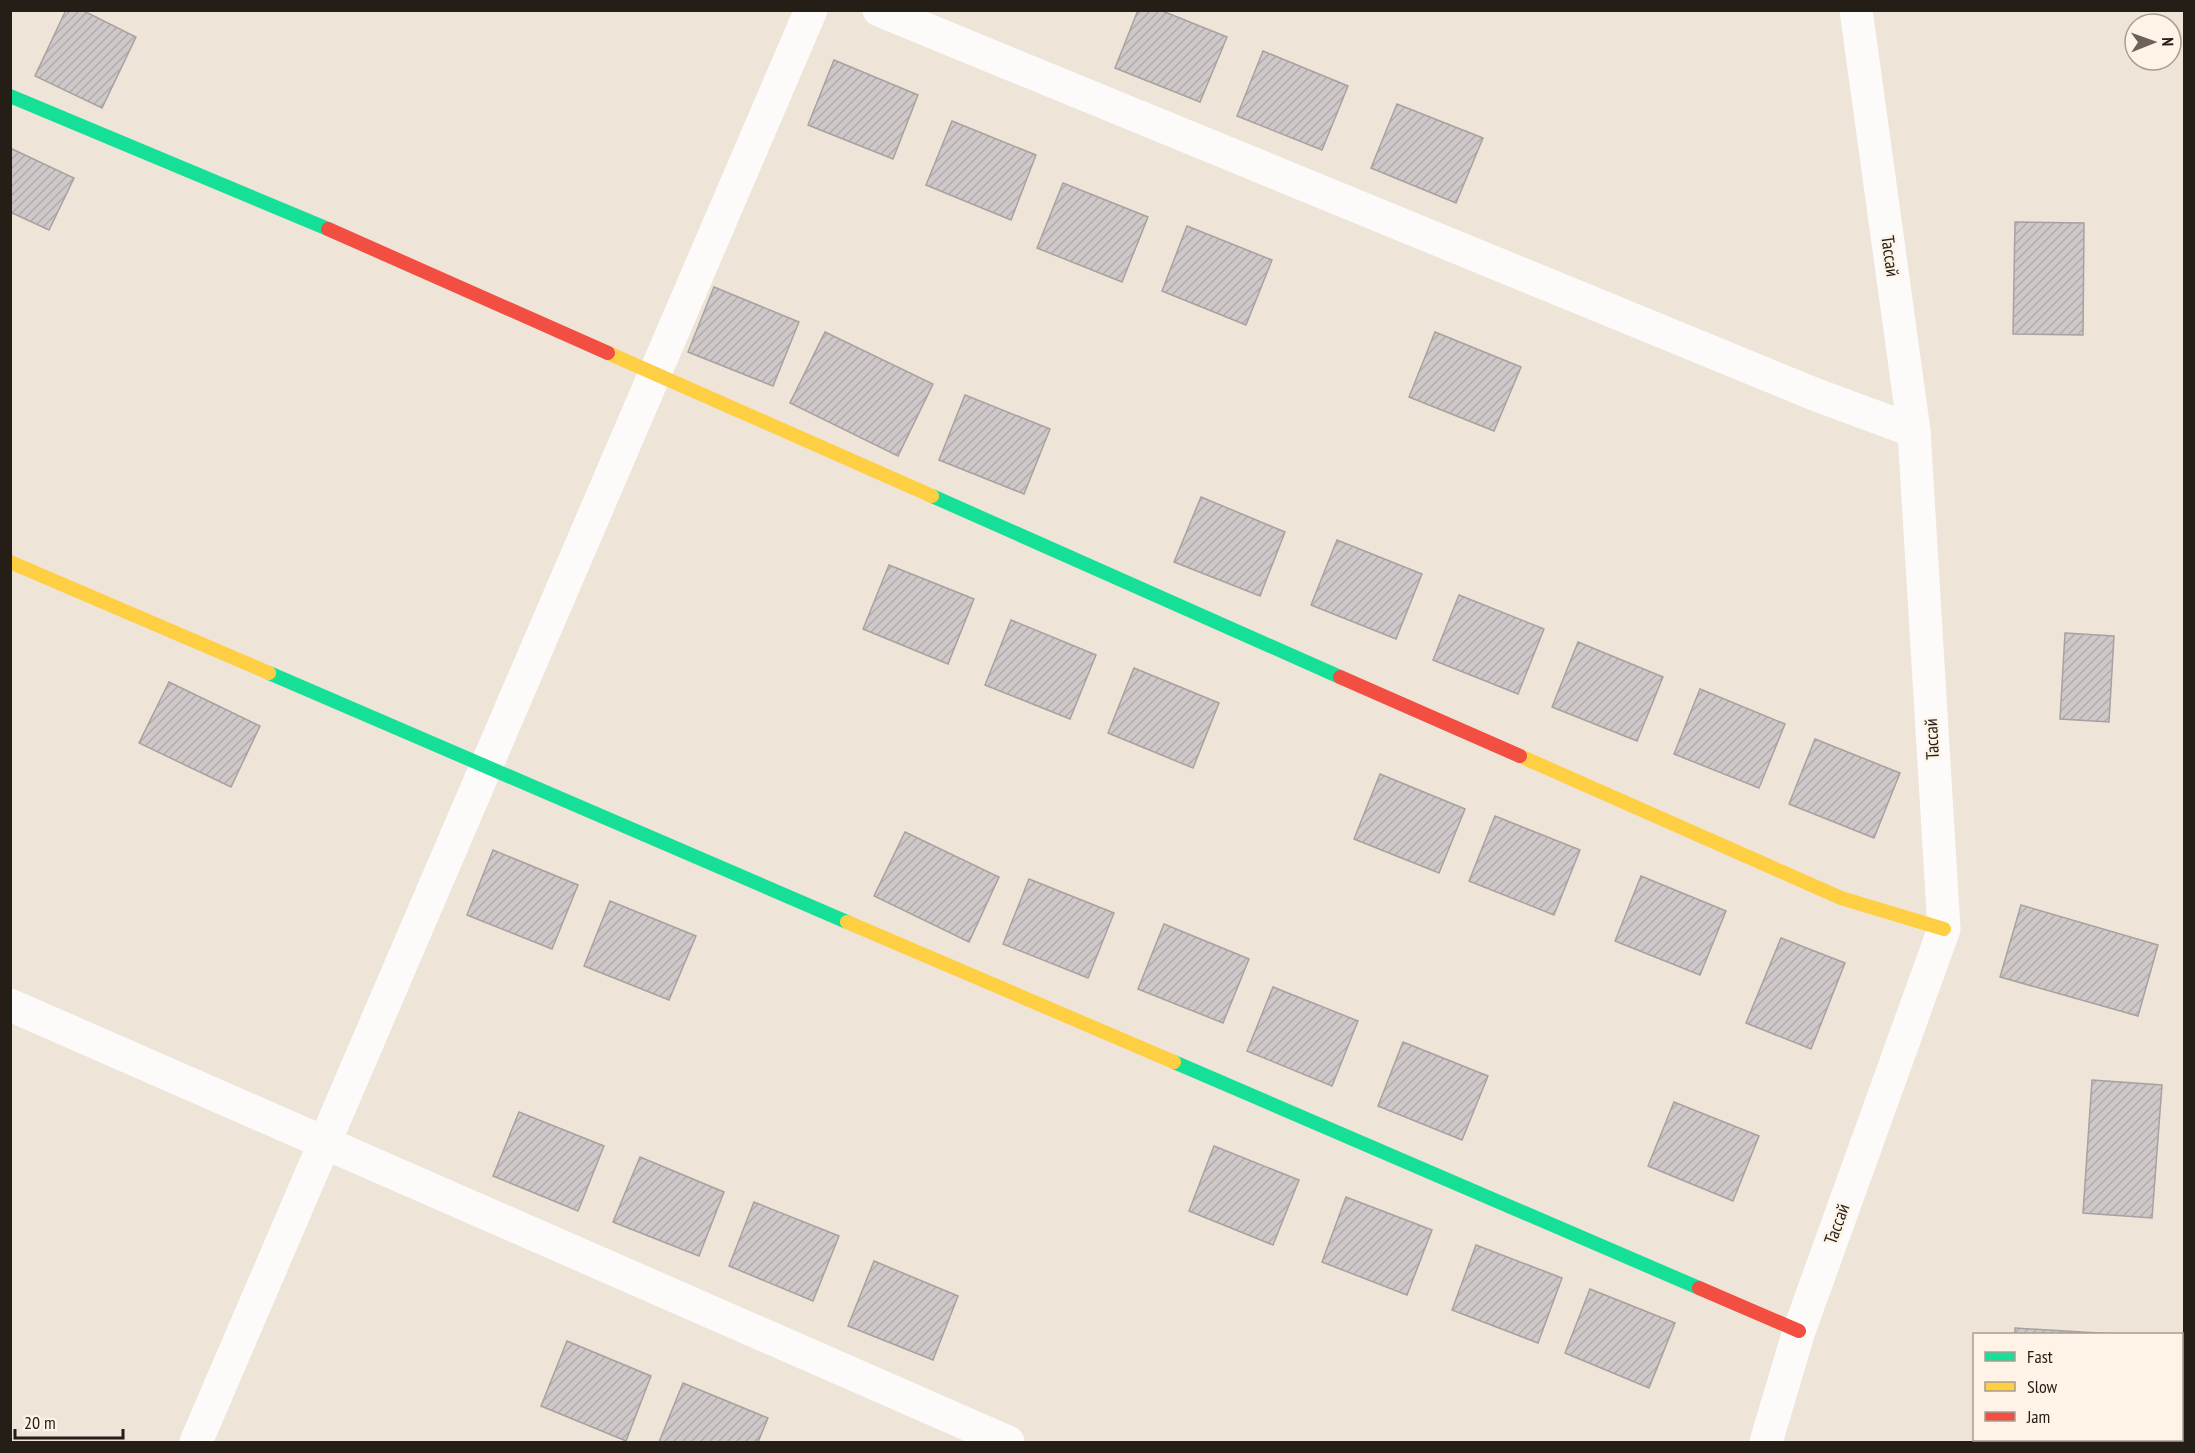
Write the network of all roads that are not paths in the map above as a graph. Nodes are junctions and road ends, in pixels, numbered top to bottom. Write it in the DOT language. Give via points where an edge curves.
graph roads {
  1 [pos="811,10"];
  2 [pos="879,10"];
  3 [pos="1856,10"];
  4 [pos="10,96"];
  5 [pos="655,374"];
  6 [pos="1914,431"];
  7 [pos="10,562"];
  8 [pos="486,767"];
  9 [pos="1944,929"];
  10 [pos="10,1005"];
  11 [pos="324,1144"];
  12 [pos="1799,1330"];
  13 [pos="196,1443"];
  14 [pos="1008,1443"];
  15 [pos="1766,1443"];
  1 -- 5 [label="street"];
  2 -- 6 [label="street" via="1803,390"];
  3 -- 6 [label="street, Тассай"];
  4 -- 5 [label="street" via="317,224"];
  5 -- 8 [label="street"];
  5 -- 9 [label="street" via="1831,893"];
  6 -- 9 [label="street, Тассай"];
  7 -- 8 [label="street"];
  8 -- 11 [label="street"];
  8 -- 12 [label="street"];
  9 -- 12 [label="street, Тассай"];
  10 -- 11 [label="street"];
  11 -- 13 [label="street"];
  11 -- 14 [label="street"];
  12 -- 15 [label="street, Тассай"];
}
